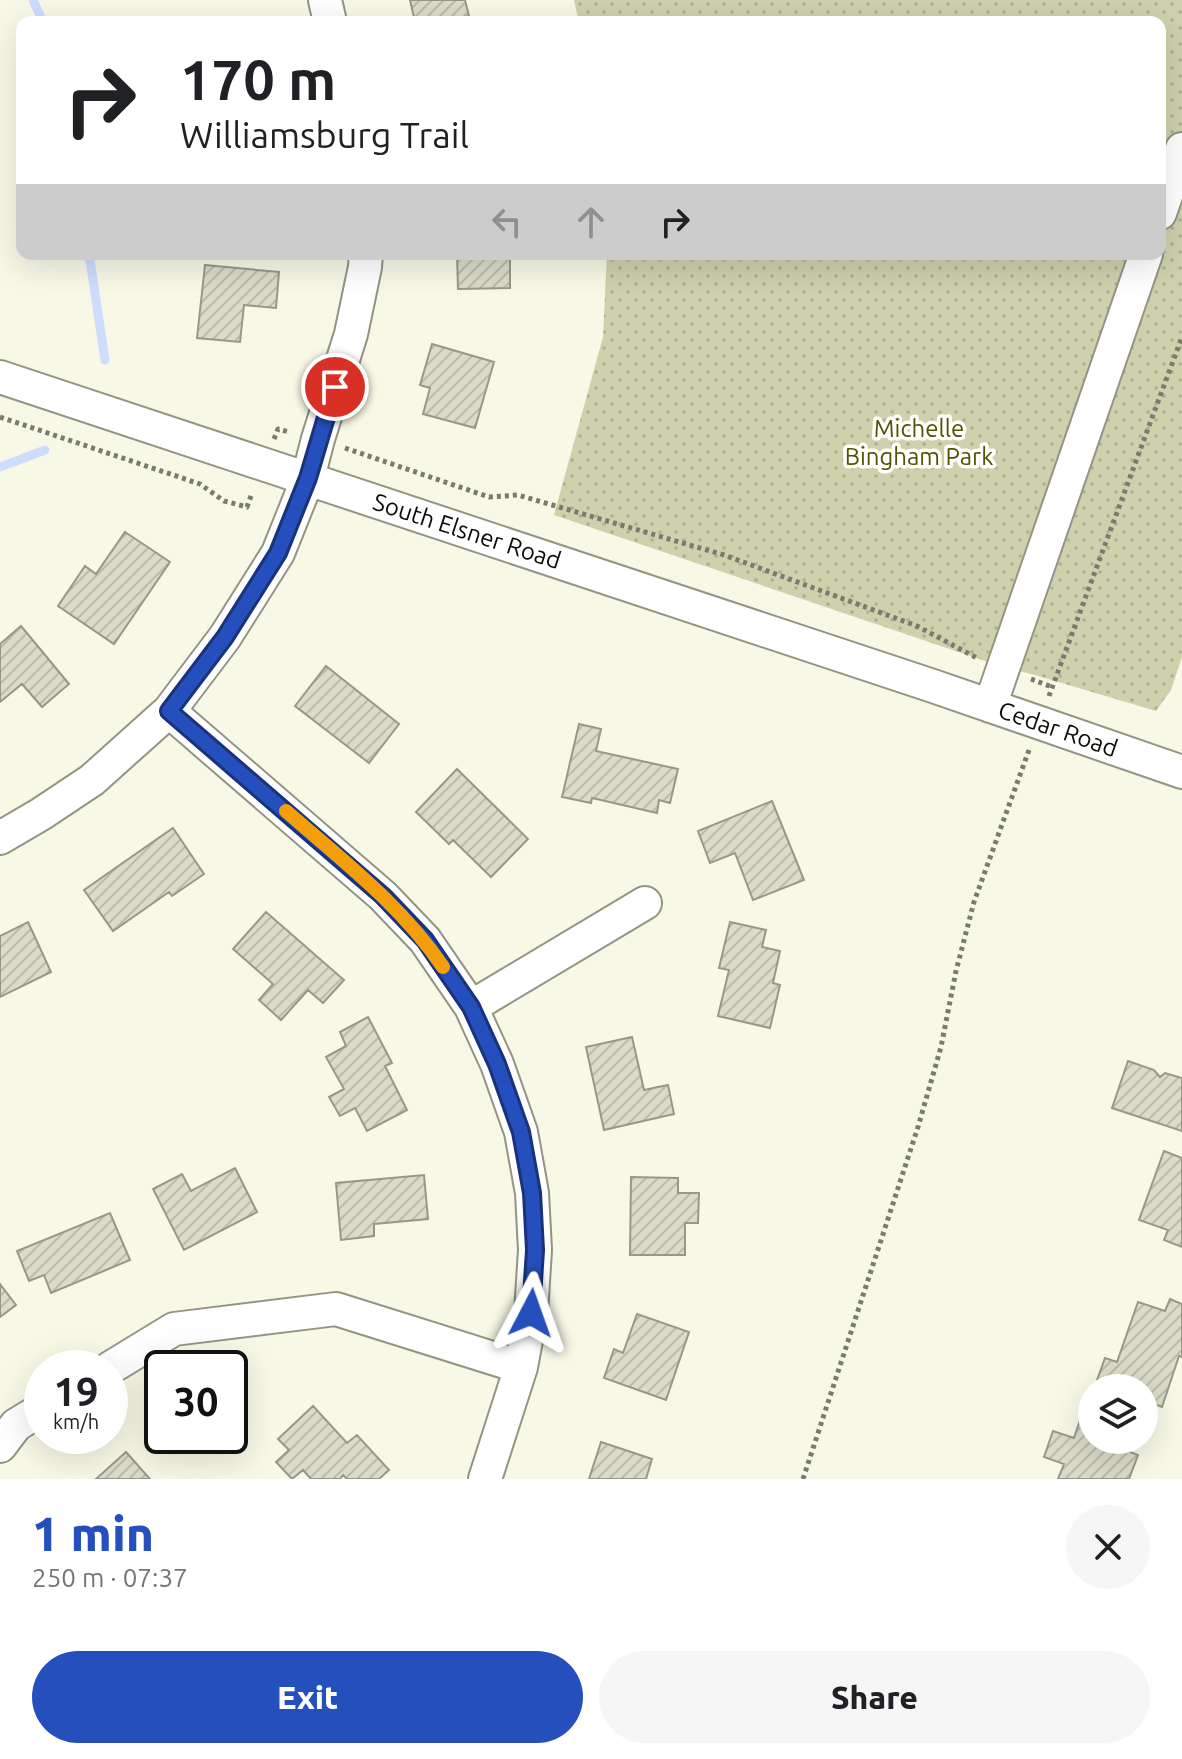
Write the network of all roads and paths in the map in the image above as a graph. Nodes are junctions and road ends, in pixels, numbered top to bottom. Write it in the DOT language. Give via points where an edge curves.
graph roads {
  1 [pos="1182,149"];
  2 [pos="1166,196"];
  3 [pos="366,260"];
  4 [pos="1144,260"];
  5 [pos="1182,337"];
  6 [pos="0,377"];
  7 [pos="308,478"];
  8 [pos="933,686"];
  9 [pos="990,706"];
  10 [pos="169,711"];
  11 [pos="1039,724"];
  12 [pos="1182,772"];
  13 [pos="0,838"];
  14 [pos="645,903"];
  15 [pos="471,1007"];
  16 [pos="128,1357"];
  17 [pos="521,1367"];
  18 [pos="24,1420"];
  19 [pos="0,1446"];
  20 [pos="485,1479"];
  21 [pos="803,1479"];
  1 -- 2 [label="street"];
  3 -- 7 [label="street" via="351,334"];
  4 -- 9 [label="street"];
  5 -- 11 [label="path"];
  6 -- 7 [label="street, South Elsner Road"];
  7 -- 8 [label="street, South Elsner Road"];
  7 -- 10 [label="street" via="278,553 225,637"];
  8 -- 9 [label="street, Cedar Road"];
  9 -- 11 [label="street, Cedar Road"];
  10 -- 13 [label="street" via="92,780"];
  10 -- 15 [label="street" via="383,896 425,940"];
  11 -- 12 [label="street, Cedar Road"];
  11 -- 21 [label="path" via="974,902 918,1127"];
  14 -- 15 [label="street"];
  15 -- 17 [label="street" via="521,1132 532,1193 535,1250"];
  16 -- 17 [label="street" via="174,1329 336,1309"];
  17 -- 20 [label="street"];
  18 -- 19 [label="street"];
}
